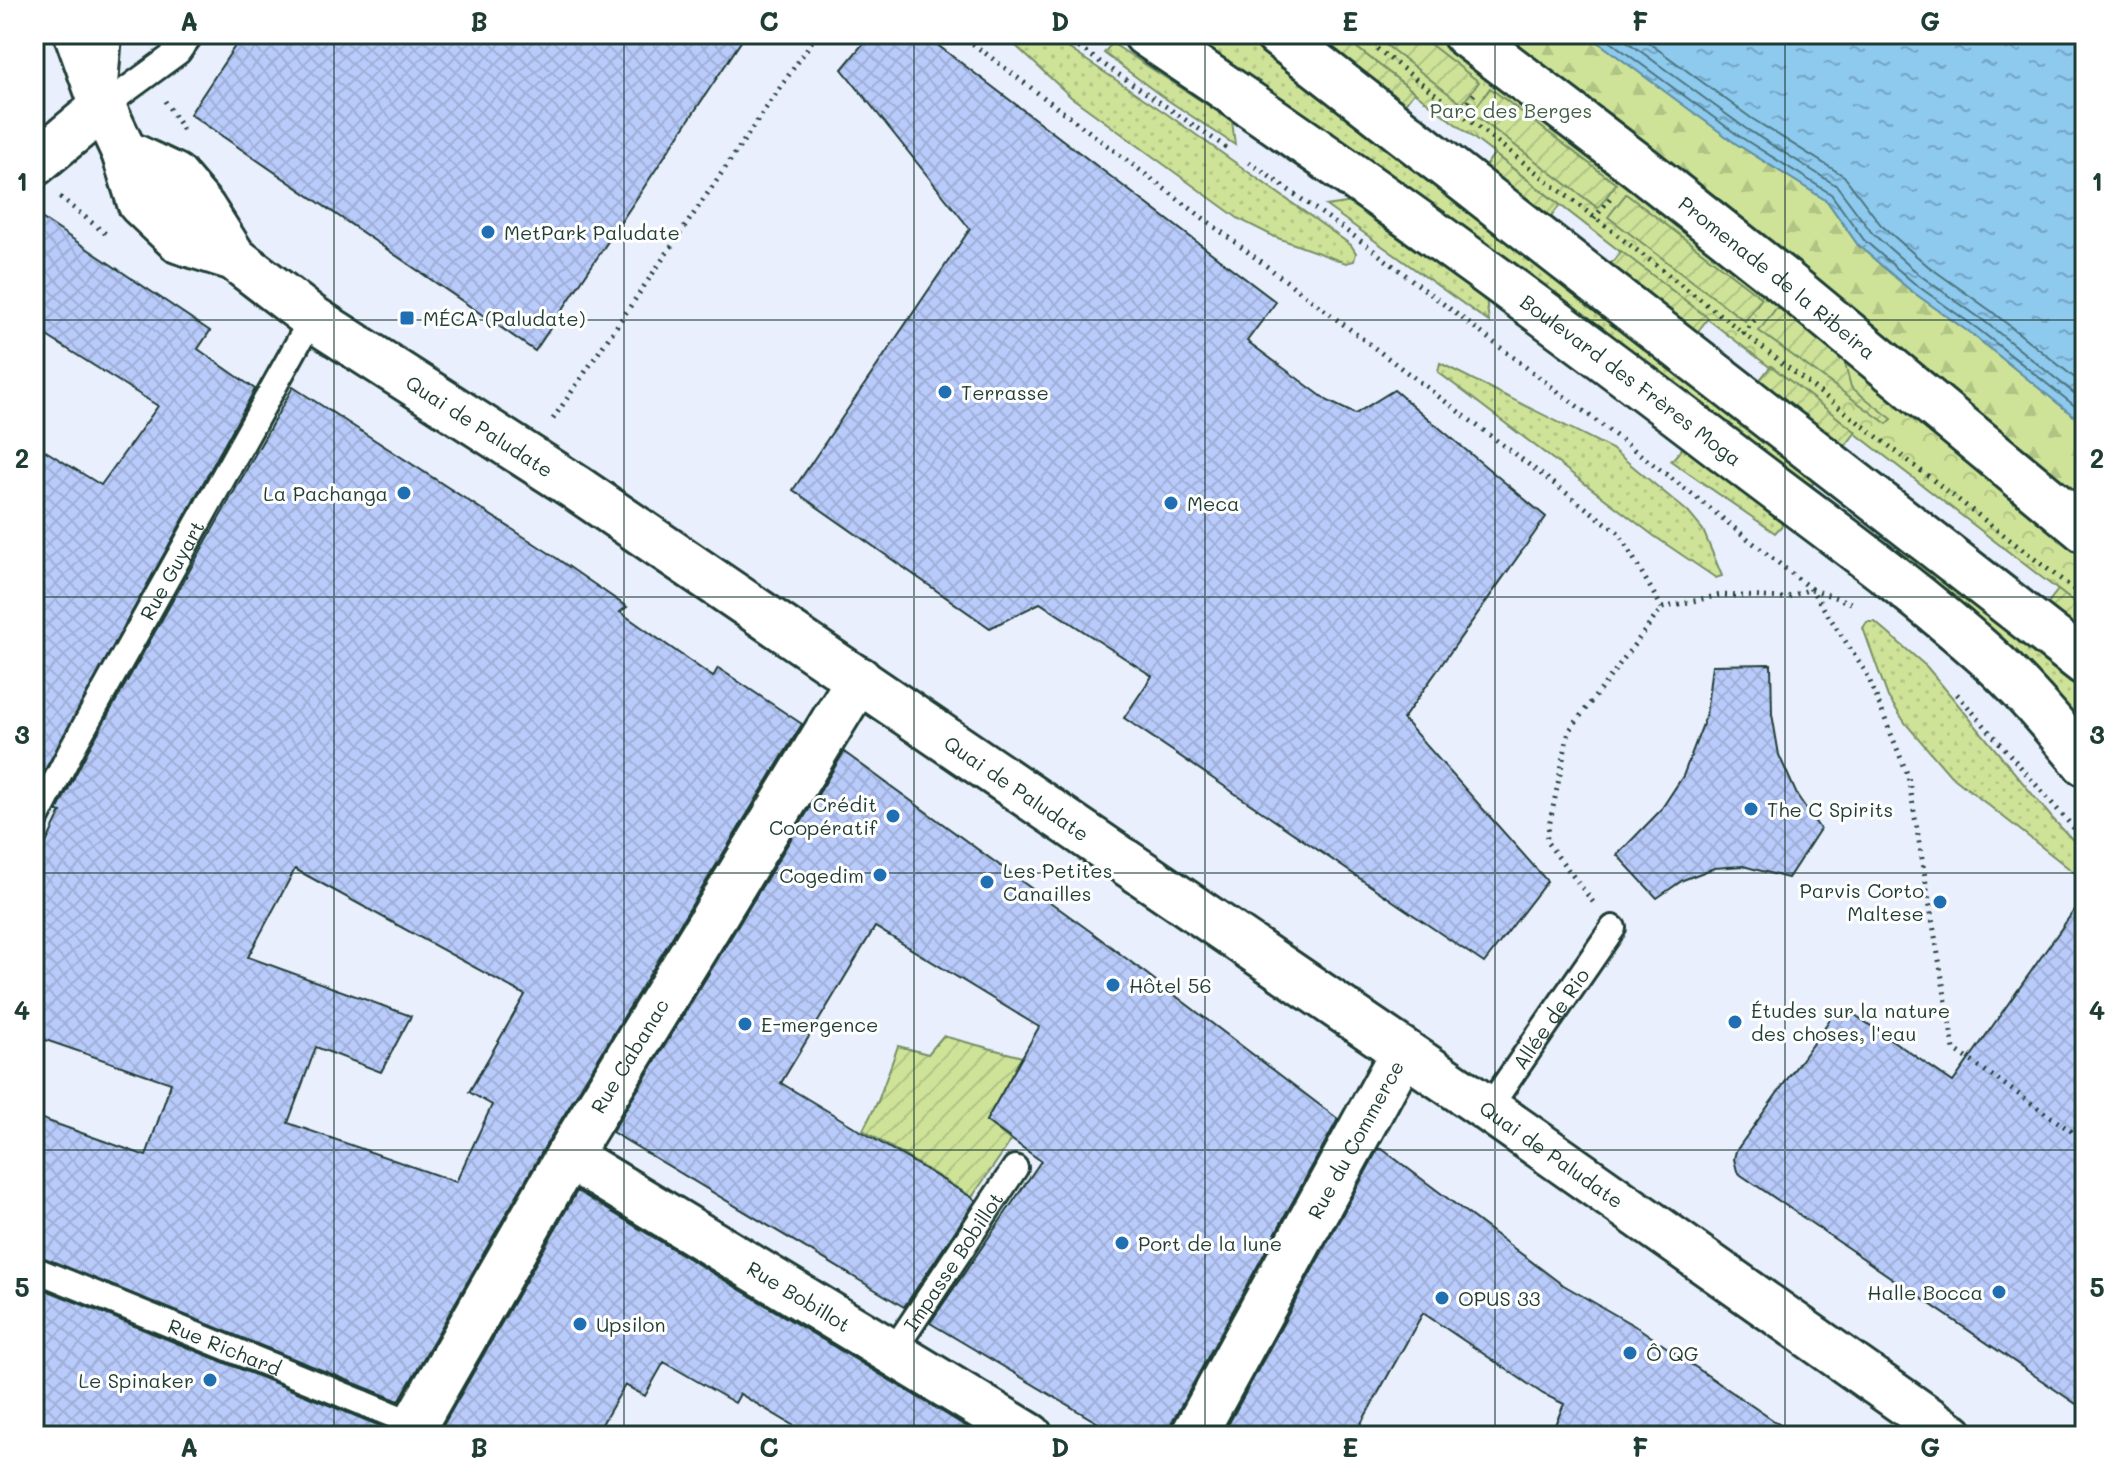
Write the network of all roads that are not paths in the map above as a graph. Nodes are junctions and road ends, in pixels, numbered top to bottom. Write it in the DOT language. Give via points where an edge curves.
graph roads {
  1 [pos="77,34"];
  2 [pos="109,34"];
  3 [pos="191,34"];
  4 [pos="1146,34"];
  5 [pos="1277,34"];
  6 [pos="1465,34"];
  7 [pos="103,107"];
  8 [pos="45,179"];
  9 [pos="312,318"];
  10 [pos="2085,530"];
  11 [pos="2085,663"];
  12 [pos="859,679"];
  13 [pos="2085,763"];
  14 [pos="34,823"];
  15 [pos="1613,928"];
  16 [pos="1403,1052"];
  17 [pos="1488,1109"];
  18 [pos="568,1156"];
  19 [pos="1015,1168"];
  20 [pos="34,1269"];
  21 [pos="892,1353"];
  22 [pos="411,1430"];
  23 [pos="1030,1436"];
  24 [pos="1193,1436"];
  25 [pos="1952,1436"];
  1 -- 7 [label="street, Quai de Paludate"];
  2 -- 7 [label="lane"];
  3 -- 7 [label="lane" via="178,52"];
  4 -- 13 [label="street, Boulevard des Frères Moga" via="1555,320 1882,570 1989,657"];
  5 -- 11 [label="street"];
  6 -- 10 [label="street, Promenade de la Ribeira" via="1784,281"];
  7 -- 8 [label="street"];
  7 -- 9 [label="street, Quai de Paludate" via="124,152 175,176 234,258"];
  9 -- 12 [label="street, Quai de Paludate"];
  9 -- 14 [label="lane, Rue Guyart"];
  12 -- 16 [label="street, Quai de Paludate"];
  12 -- 18 [label="street, Rue Cabanac"];
  15 -- 17 [label="lane, Allée de Rio"];
  16 -- 17 [label="street, Quai de Paludate"];
  16 -- 24 [label="street, Rue du Commerce"];
  17 -- 25 [label="street, Quai de Paludate"];
  18 -- 21 [label="street, Rue Bobillot"];
  18 -- 22 [label="street, Rue Cabanac"];
  19 -- 21 [label="lane, Impasse Bobillot"];
  20 -- 22 [label="lane, Rue Richard"];
  21 -- 23 [label="street, Rue Bobillot"];
}
